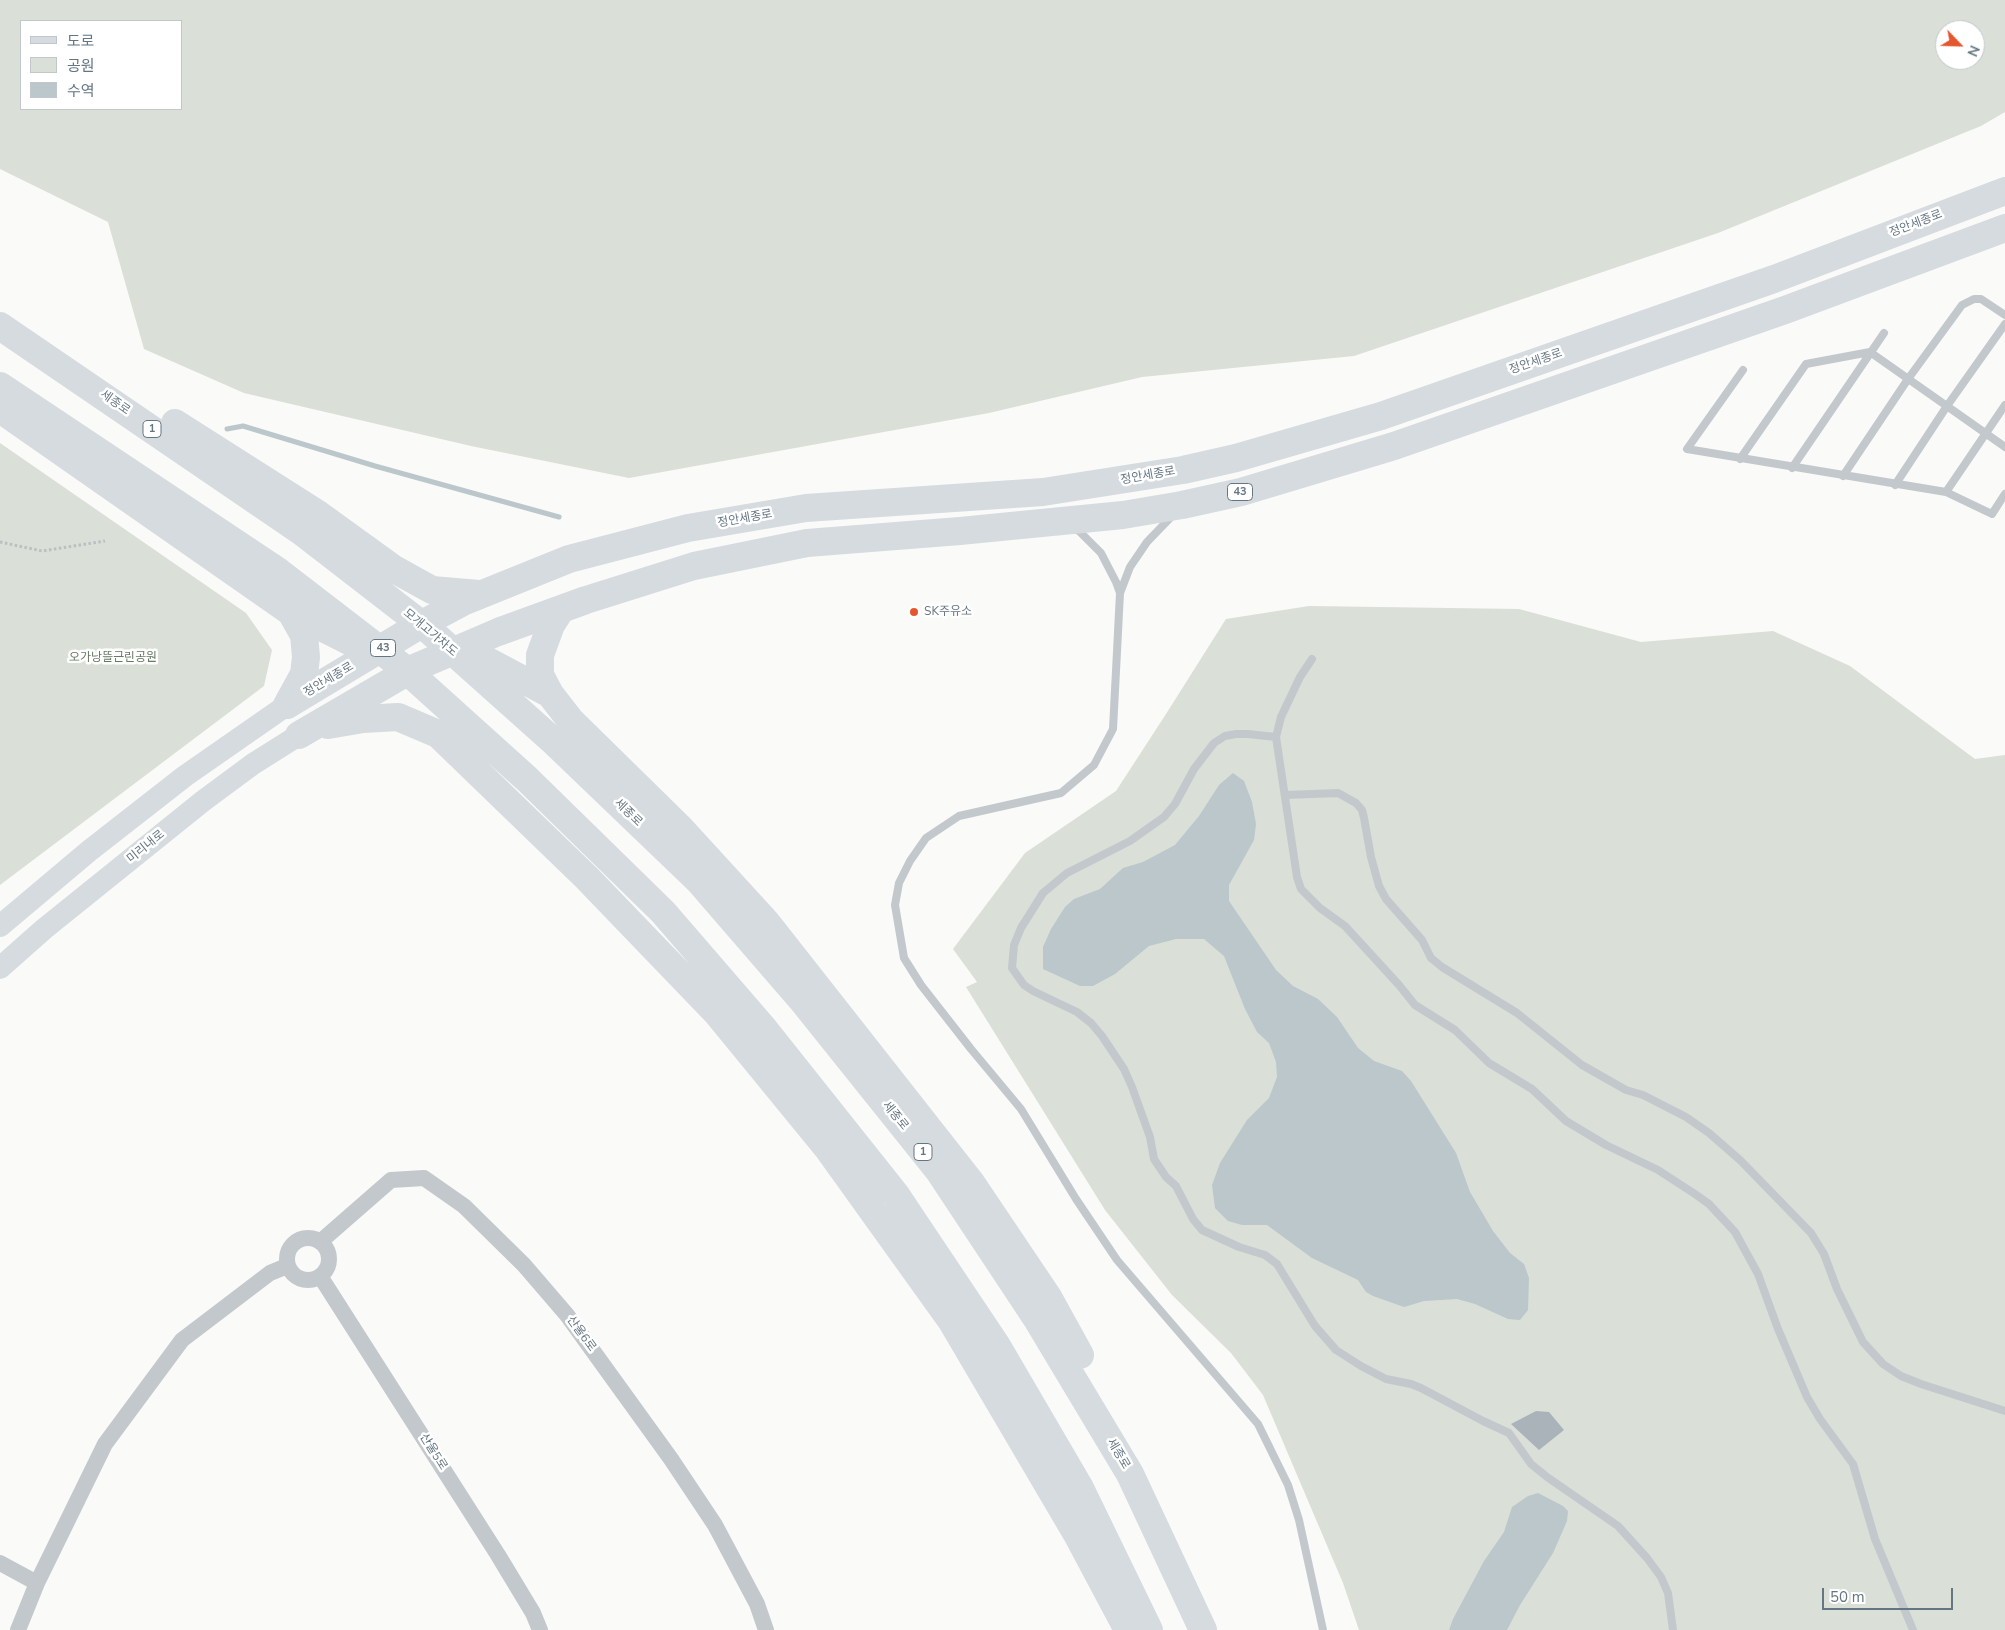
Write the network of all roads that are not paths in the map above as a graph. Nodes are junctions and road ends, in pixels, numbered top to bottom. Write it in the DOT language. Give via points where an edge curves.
graph roads {
  1 [pos="2005,191"];
  2 [pos="2005,228"];
  3 [pos="0,310"];
  4 [pos="2005,315"];
  5 [pos="2005,324"];
  6 [pos="0,326"];
  7 [pos="1884,333"];
  8 [pos="1870,352"];
  9 [pos="1743,370"];
  10 [pos="1908,379"];
  11 [pos="0,386"];
  12 [pos="2005,405"];
  13 [pos="1947,406"];
  14 [pos="0,409"];
  15 [pos="1985,433"];
  16 [pos="2005,447"];
  17 [pos="1740,458"];
  18 [pos="1792,468"];
  19 [pos="1843,476"];
  20 [pos="1895,485"];
  21 [pos="1946,492"];
  22 [pos="2005,494"];
  23 [pos="1182,505"];
  24 [pos="1056,522"];
  25 [pos="302,532"];
  26 [pos="394,569"];
  27 [pos="1120,593"];
  28 [pos="481,594"];
  29 [pos="561,609"];
  30 [pos="291,612"];
  31 [pos="384,647"];
  32 [pos="416,647"];
  33 [pos="451,652"];
  34 [pos="1312,658"];
  35 [pos="550,694"];
  36 [pos="286,705"];
  37 [pos="438,734"];
  38 [pos="298,735"];
  39 [pos="1276,737"];
  40 [pos="552,740"];
  41 [pos="1286,795"];
  42 [pos="0,926"];
  43 [pos="0,968"];
  44 [pos="320,1242"];
  45 [pos="288,1266"];
  46 [pos="320,1276"];
  47 [pos="2005,1412"];
  48 [pos="0,1563"];
  49 [pos="37,1583"];
  50 [pos="18,1630"];
  51 [pos="540,1630"];
  52 [pos="766,1630"];
  53 [pos="1128,1630"];
  54 [pos="1149,1630"];
  55 [pos="1203,1630"];
  56 [pos="1220,1630"];
  57 [pos="1323,1630"];
  58 [pos="1673,1630"];
  59 [pos="1913,1630"];
  1 -- 28 [label="highway, 정안세종로 / 43" via="1764,282 1380,416 1265,450 1183,470 1043,492 806,508 688,528 569,559"];
  2 -- 23 [label="highway, 정안세종로 / 43" via="1785,310 1394,446 1241,492"];
  3 -- 26 [label="highway" via="318,514"];
  4 -- 10 [label="lane" via="1981,299 1962,305"];
  5 -- 13 [label="lane"];
  6 -- 25 [label="highway, 세종로 / 1"];
  7 -- 8 [label="lane"];
  8 -- 10 [label="lane"];
  8 -- 17 [label="lane" via="1806,364"];
  8 -- 18 [label="lane"];
  9 -- 17 [label="lane" via="1688,449"];
  10 -- 13 [label="lane"];
  10 -- 19 [label="lane"];
  11 -- 54 [label="highway" via="279,572 405,670 527,779 663,912 764,1029 896,1195 1007,1363 1080,1488"];
  12 -- 15 [label="lane"];
  13 -- 15 [label="lane"];
  13 -- 20 [label="lane"];
  14 -- 30 [label="highway"];
  15 -- 16 [label="lane"];
  15 -- 21 [label="lane"];
  17 -- 18 [label="lane"];
  18 -- 19 [label="lane"];
  19 -- 20 [label="lane"];
  20 -- 21 [label="lane"];
  21 -- 22 [label="lane" via="1992,514"];
  23 -- 24 [label="highway, 정안세종로 / 43"];
  23 -- 27 [label="lane" via="1147,542 1130,567"];
  24 -- 27 [label="lane" via="1079,531 1101,553"];
  24 -- 29 [label="highway, 정안세종로 / 43" via="807,543 694,566"];
  25 -- 40 [label="highway, 모개고가차도 / 1" via="430,630"];
  26 -- 28 [label="highway" via="432,590"];
  26 -- 32 [label="highway" via="415,606"];
  27 -- 57 [label="lane" via="1113,729 1094,765 1061,793 959,816 926,838 899,883 895,906 904,958 921,985 1021,1108 1117,1260 1258,1424 1288,1484"];
  28 -- 32 [label="highway, 정안세종로 / 43"];
  29 -- 33 [label="highway, 정안세종로 / 43"];
  29 -- 35 [label="highway" via="540,655 540,675"];
  30 -- 31 [label="highway" via="355,644"];
  30 -- 36 [label="highway" via="304,635 306,657 304,674"];
  31 -- 32 [label="highway, 정안세종로 / 43"];
  31 -- 36 [label="highway, 정안세종로 / 43"];
  32 -- 33 [label="highway, 정안세종로 / 43"];
  32 -- 37 [label="highway" via="421,704 427,720"];
  32 -- 38 [label="highway, 정안세종로 / 43"];
  33 -- 35 [label="highway" via="486,660"];
  34 -- 39 [label="lane" via="1281,717"];
  35 -- 56 [label="highway" via="571,721 680,828 766,922 972,1184 1048,1297 1157,1497"];
  36 -- 42 [label="main road" via="185,776"];
  37 -- 38 [label="highway" via="398,717 363,719"];
  37 -- 53 [label="highway" via="587,878 716,1012 829,1150 951,1320 1078,1536"];
  38 -- 43 [label="main road, 미리내로" via="203,801"];
  39 -- 41 [label="lane"];
  39 -- 58 [label="lane" via="1236,734 1214,742 1164,817 1130,841 1068,873 1042,894 1014,945 1012,968 1024,985 1077,1012 1102,1036 1132,1087 1150,1137 1154,1159 1176,1186 1202,1230 1265,1255 1277,1264 1315,1326 1336,1350 1386,1379 1421,1388 1509,1433 1531,1464 1618,1526 1648,1558 1668,1593"];
  40 -- 55 [label="highway, 세종로 / 1" via="700,882 802,1000 939,1171 1038,1319 1130,1474"];
  41 -- 47 [label="lane" via="1338,793 1356,803 1362,810 1371,857 1386,899 1422,940 1431,958 1442,968 1517,1012 1582,1066 1686,1118 1740,1160 1811,1233 1824,1254 1863,1342 1884,1364 1921,1384"];
  41 -- 59 [label="lane" via="1297,877 1302,889 1308,898 1345,926 1415,1005 1455,1030 1489,1063 1532,1089 1566,1122 1658,1170 1696,1194 1735,1232 1758,1274 1808,1397 1820,1420 1853,1464 1878,1547"];
  44 -- 45 [label="street" via="308,1238 295,1242 287,1252"];
  44 -- 46 [label="street" via="325,1246 329,1259"];
  44 -- 52 [label="street, 산울6로" via="390,1180 424,1178 464,1206 524,1265 567,1314 665,1451 715,1525 757,1604"];
  45 -- 46 [label="street" via="301,1279"];
  45 -- 49 [label="street" via="270,1273 182,1340 106,1444"];
  46 -- 51 [label="street, 산울5로" via="498,1555"];
  48 -- 49 [label="street"];
  49 -- 50 [label="street"];
}
